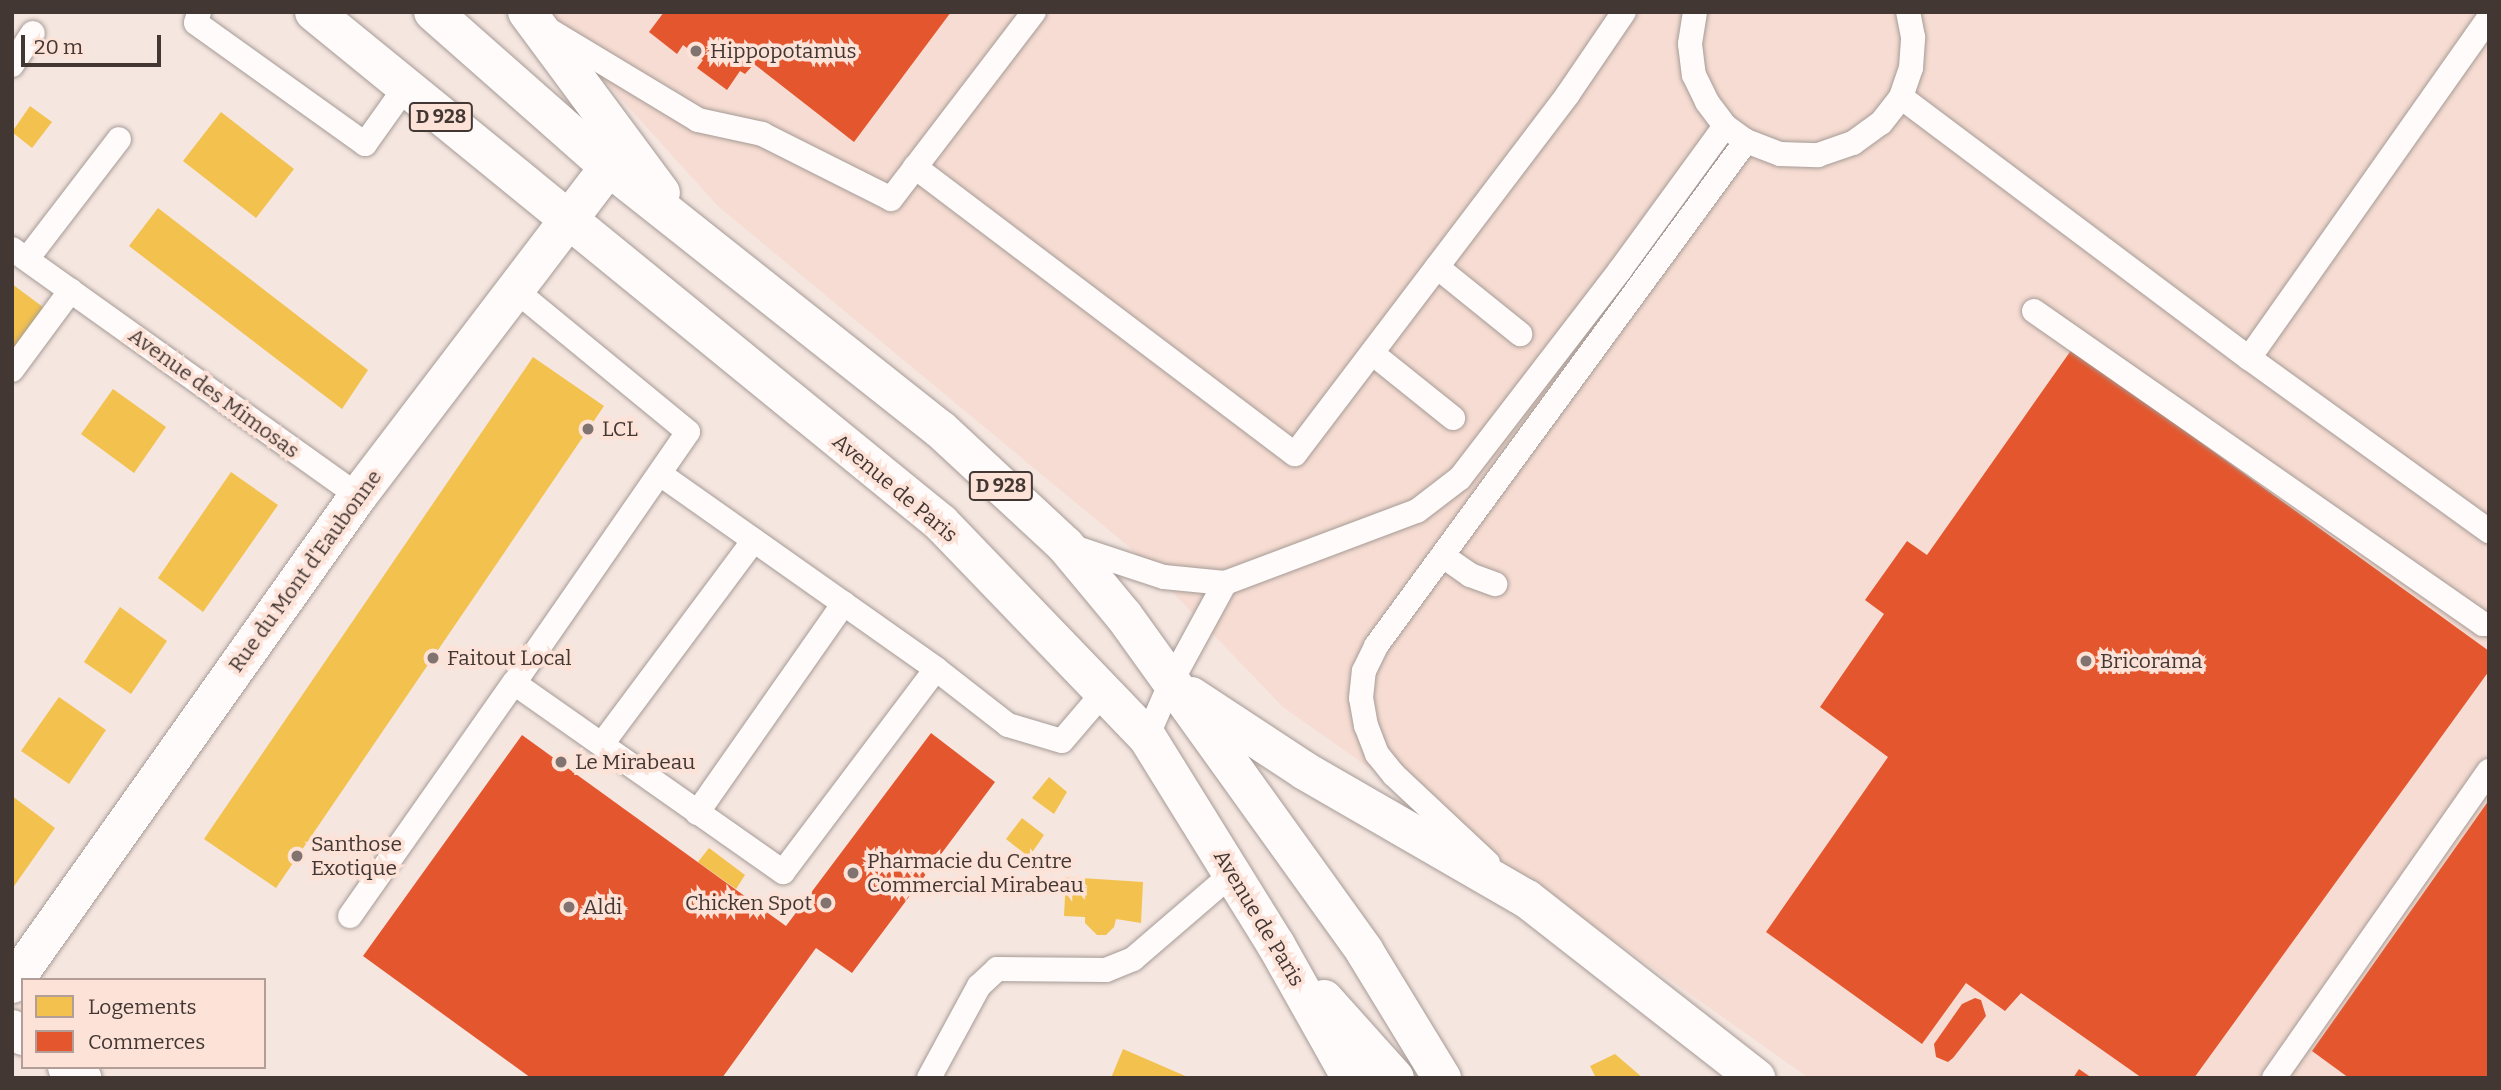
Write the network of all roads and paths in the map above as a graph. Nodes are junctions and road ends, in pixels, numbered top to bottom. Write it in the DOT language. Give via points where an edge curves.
graph roads {
  1 [pos="199,12"];
  2 [pos="314,12"];
  3 [pos="433,12"];
  4 [pos="1034,12"];
  5 [pos="1624,12"];
  6 [pos="1908,12"];
  7 [pos="1692,13"];
  8 [pos="530,16"];
  9 [pos="2489,18"];
  10 [pos="33,33"];
  11 [pos="12,65"];
  12 [pos="405,88"];
  13 [pos="1901,97"];
  14 [pos="1725,126"];
  15 [pos="119,139"];
  16 [pos="1746,141"];
  17 [pos="609,167"];
  18 [pos="915,167"];
  19 [pos="568,221"];
  20 [pos="686,229"];
  21 [pos="20,254"];
  22 [pos="1437,267"];
  23 [pos="514,289"];
  24 [pos="71,290"];
  25 [pos="2034,311"];
  26 [pos="1520,334"];
  27 [pos="1372,353"];
  28 [pos="2249,358"];
  29 [pos="12,370"];
  30 [pos="1453,418"];
  31 [pos="660,474"];
  32 [pos="358,496"];
  33 [pos="2489,531"];
  34 [pos="754,540"];
  35 [pos="1065,545"];
  36 [pos="1443,556"];
  37 [pos="1225,583"];
  38 [pos="1495,584"];
  39 [pos="844,603"];
  40 [pos="2489,624"];
  41 [pos="936,669"];
  42 [pos="1171,682"];
  43 [pos="514,683"];
  44 [pos="1103,693"];
  45 [pos="1147,737"];
  46 [pos="602,744"];
  47 [pos="2489,771"];
  48 [pos="697,813"];
  49 [pos="1233,873"];
  50 [pos="1527,899"];
  51 [pos="350,916"];
  52 [pos="1276,945"];
  53 [pos="12,984"];
  54 [pos="929,1078"];
  55 [pos="1351,1078"];
  56 [pos="1395,1078"];
  57 [pos="1442,1078"];
  58 [pos="1756,1078"];
  59 [pos="2274,1078"];
  1 -- 12 [label="lane" via="196,23 365,144"];
  2 -- 12 [label="main road, Avenue de Paris / D 928"];
  3 -- 17 [label="main road, D 928"];
  4 -- 18 [label="lane"];
  5 -- 22 [label="lane"];
  6 -- 13 [label="lane" via="1913,37 1911,68"];
  7 -- 14 [label="lane" via="1694,75"];
  8 -- 18 [label="lane" via="698,120 762,134 891,199"];
  8 -- 20 [label="main road"];
  9 -- 28 [label="lane"];
  10 -- 11 [label="lane"];
  12 -- 19 [label="main road, Avenue de Paris / D 928"];
  13 -- 16 [label="lane" via="1881,123 1853,143 1818,155 1780,154"];
  13 -- 28 [label="lane"];
  14 -- 16 [label="lane"];
  14 -- 37 [label="lane" via="1460,478 1416,512"];
  15 -- 21 [label="lane"];
  16 -- 36 [label="lane"];
  17 -- 19 [label="main road, Rue du Mont d'Eaubonne"];
  17 -- 20 [label="main road, D 928"];
  18 -- 27 [label="lane" via="1296,454"];
  19 -- 23 [label="main road, Rue du Mont d'Eaubonne"];
  19 -- 44 [label="main road, Avenue de Paris / D 928" via="941,523"];
  20 -- 35 [label="main road, D 928" via="940,429"];
  21 -- 24 [label="lane, Avenue des Mimosas"];
  22 -- 26 [label="lane"];
  22 -- 27 [label="lane"];
  23 -- 31 [label="lane" via="688,432"];
  23 -- 32 [label="main road, Rue du Mont d'Eaubonne"];
  24 -- 29 [label="lane"];
  24 -- 32 [label="lane, Avenue des Mimosas"];
  25 -- 40 [label="lane"];
  27 -- 30 [label="lane"];
  28 -- 33 [label="lane"];
  31 -- 34 [label="lane"];
  31 -- 43 [label="lane"];
  32 -- 53 [label="main road, Rue du Mont d'Eaubonne"];
  34 -- 39 [label="lane"];
  34 -- 46 [label="lane"];
  35 -- 37 [label="lane" via="1164,577"];
  35 -- 42 [label="main road, D 928"];
  36 -- 38 [label="lane" via="1470,575"];
  36 -- 50 [label="lane" via="1376,646 1364,671 1361,698 1366,726 1377,754 1394,775"];
  37 -- 42 [label="lane"];
  39 -- 41 [label="lane"];
  39 -- 48 [label="lane"];
  41 -- 44 [label="lane" via="1008,725 1062,741"];
  41 -- 48 [label="lane" via="783,872"];
  42 -- 45 [label="lane"];
  42 -- 50 [label="main road" via="1305,771"];
  42 -- 57 [label="main road, D 928" via="1365,952"];
  43 -- 46 [label="lane"];
  43 -- 51 [label="lane"];
  44 -- 45 [label="main road, Avenue de Paris / D 928"];
  45 -- 49 [label="main road, Avenue de Paris / D 928"];
  46 -- 48 [label="lane"];
  47 -- 59 [label="lane"];
  49 -- 52 [label="main road, Avenue de Paris / D 928"];
  49 -- 54 [label="lane" via="1133,958 1106,970 997,969 979,986"];
  50 -- 58 [label="main road"];
  52 -- 55 [label="main road, Avenue de Paris / D 928"];
  52 -- 56 [label="main road"];
}
